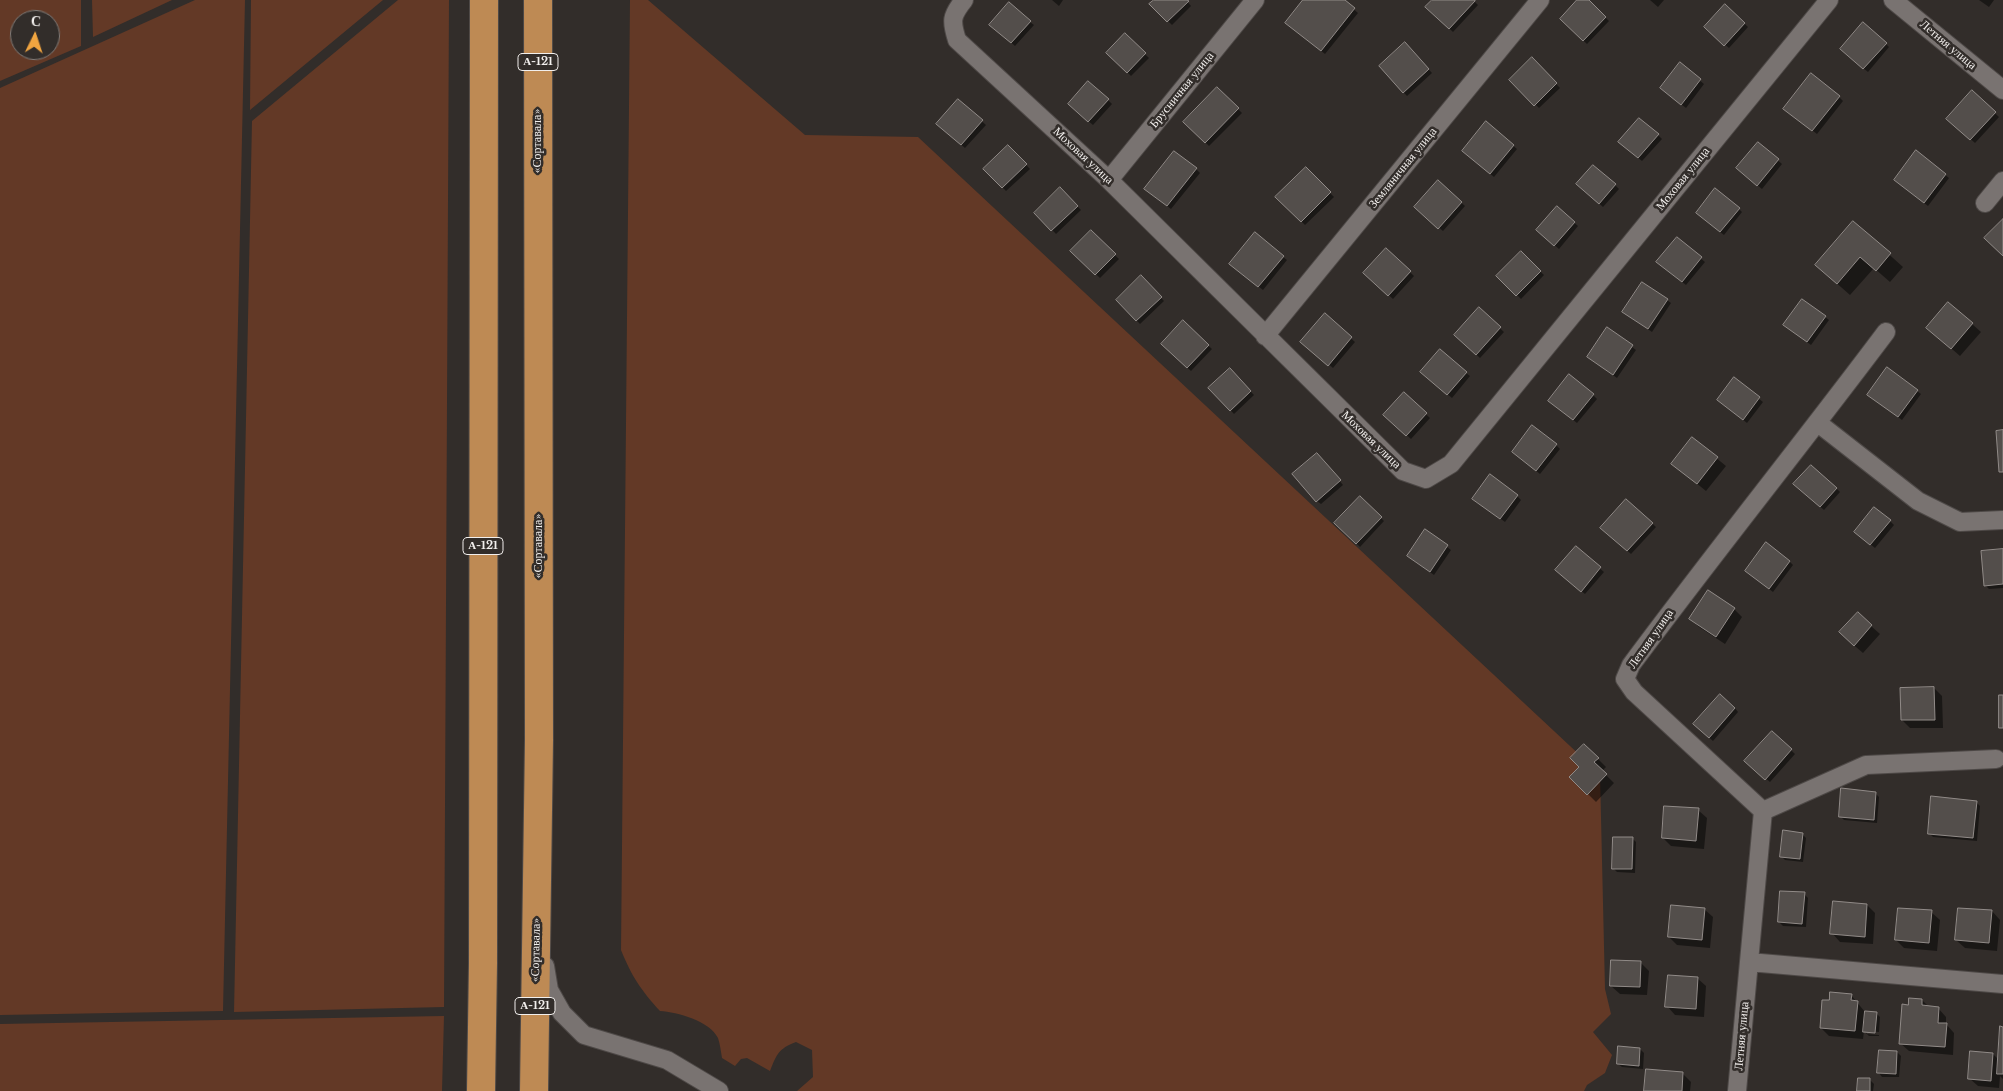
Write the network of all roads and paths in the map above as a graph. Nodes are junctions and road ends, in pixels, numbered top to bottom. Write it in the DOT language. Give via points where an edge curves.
graph roads {
  1 [pos="484,0"];
  2 [pos="538,0"];
  3 [pos="964,0"];
  4 [pos="1255,0"];
  5 [pos="1540,0"];
  6 [pos="1829,0"];
  7 [pos="1904,3"];
  8 [pos="2003,90"];
  9 [pos="1109,180"];
  10 [pos="2003,180"];
  11 [pos="1985,203"];
  12 [pos="1886,332"];
  13 [pos="1266,336"];
  14 [pos="1818,423"];
  15 [pos="2003,520"];
  16 [pos="1996,759"];
  17 [pos="1763,811"];
  18 [pos="536,921"];
  19 [pos="1749,962"];
  20 [pos="2003,984"];
  21 [pos="481,1091"];
  22 [pos="534,1091"];
  23 [pos="719,1091"];
  24 [pos="1737,1091"];
  1 -- 21 [label="highway, А-121"];
  2 -- 18 [label="highway, «Сортавала» / А-121" via="539,740"];
  3 -- 9 [label="street, Моховая улица" via="952,22 957,40"];
  4 -- 9 [label="street, Брусничная улица"];
  5 -- 13 [label="street, Земляничная улица"];
  6 -- 13 [label="street, Моховая улица" via="1451,464 1426,479 1403,471"];
  7 -- 8 [label="street, Летняя улица"];
  9 -- 13 [label="street, Моховая улица"];
  10 -- 11 [label="street"];
  12 -- 14 [label="street"];
  14 -- 15 [label="street" via="1918,501 1960,522"];
  14 -- 17 [label="street, Летняя улица" via="1701,570 1630,665 1625,679 1634,692"];
  16 -- 17 [label="street" via="1866,765"];
  17 -- 19 [label="street, Летняя улица"];
  18 -- 22 [label="highway, «Сортавала» / А-121"];
  18 -- 23 [label="street" via="550,990 562,1014 584,1034 679,1066"];
  19 -- 20 [label="street"];
  19 -- 24 [label="street, Летняя улица"];
}
